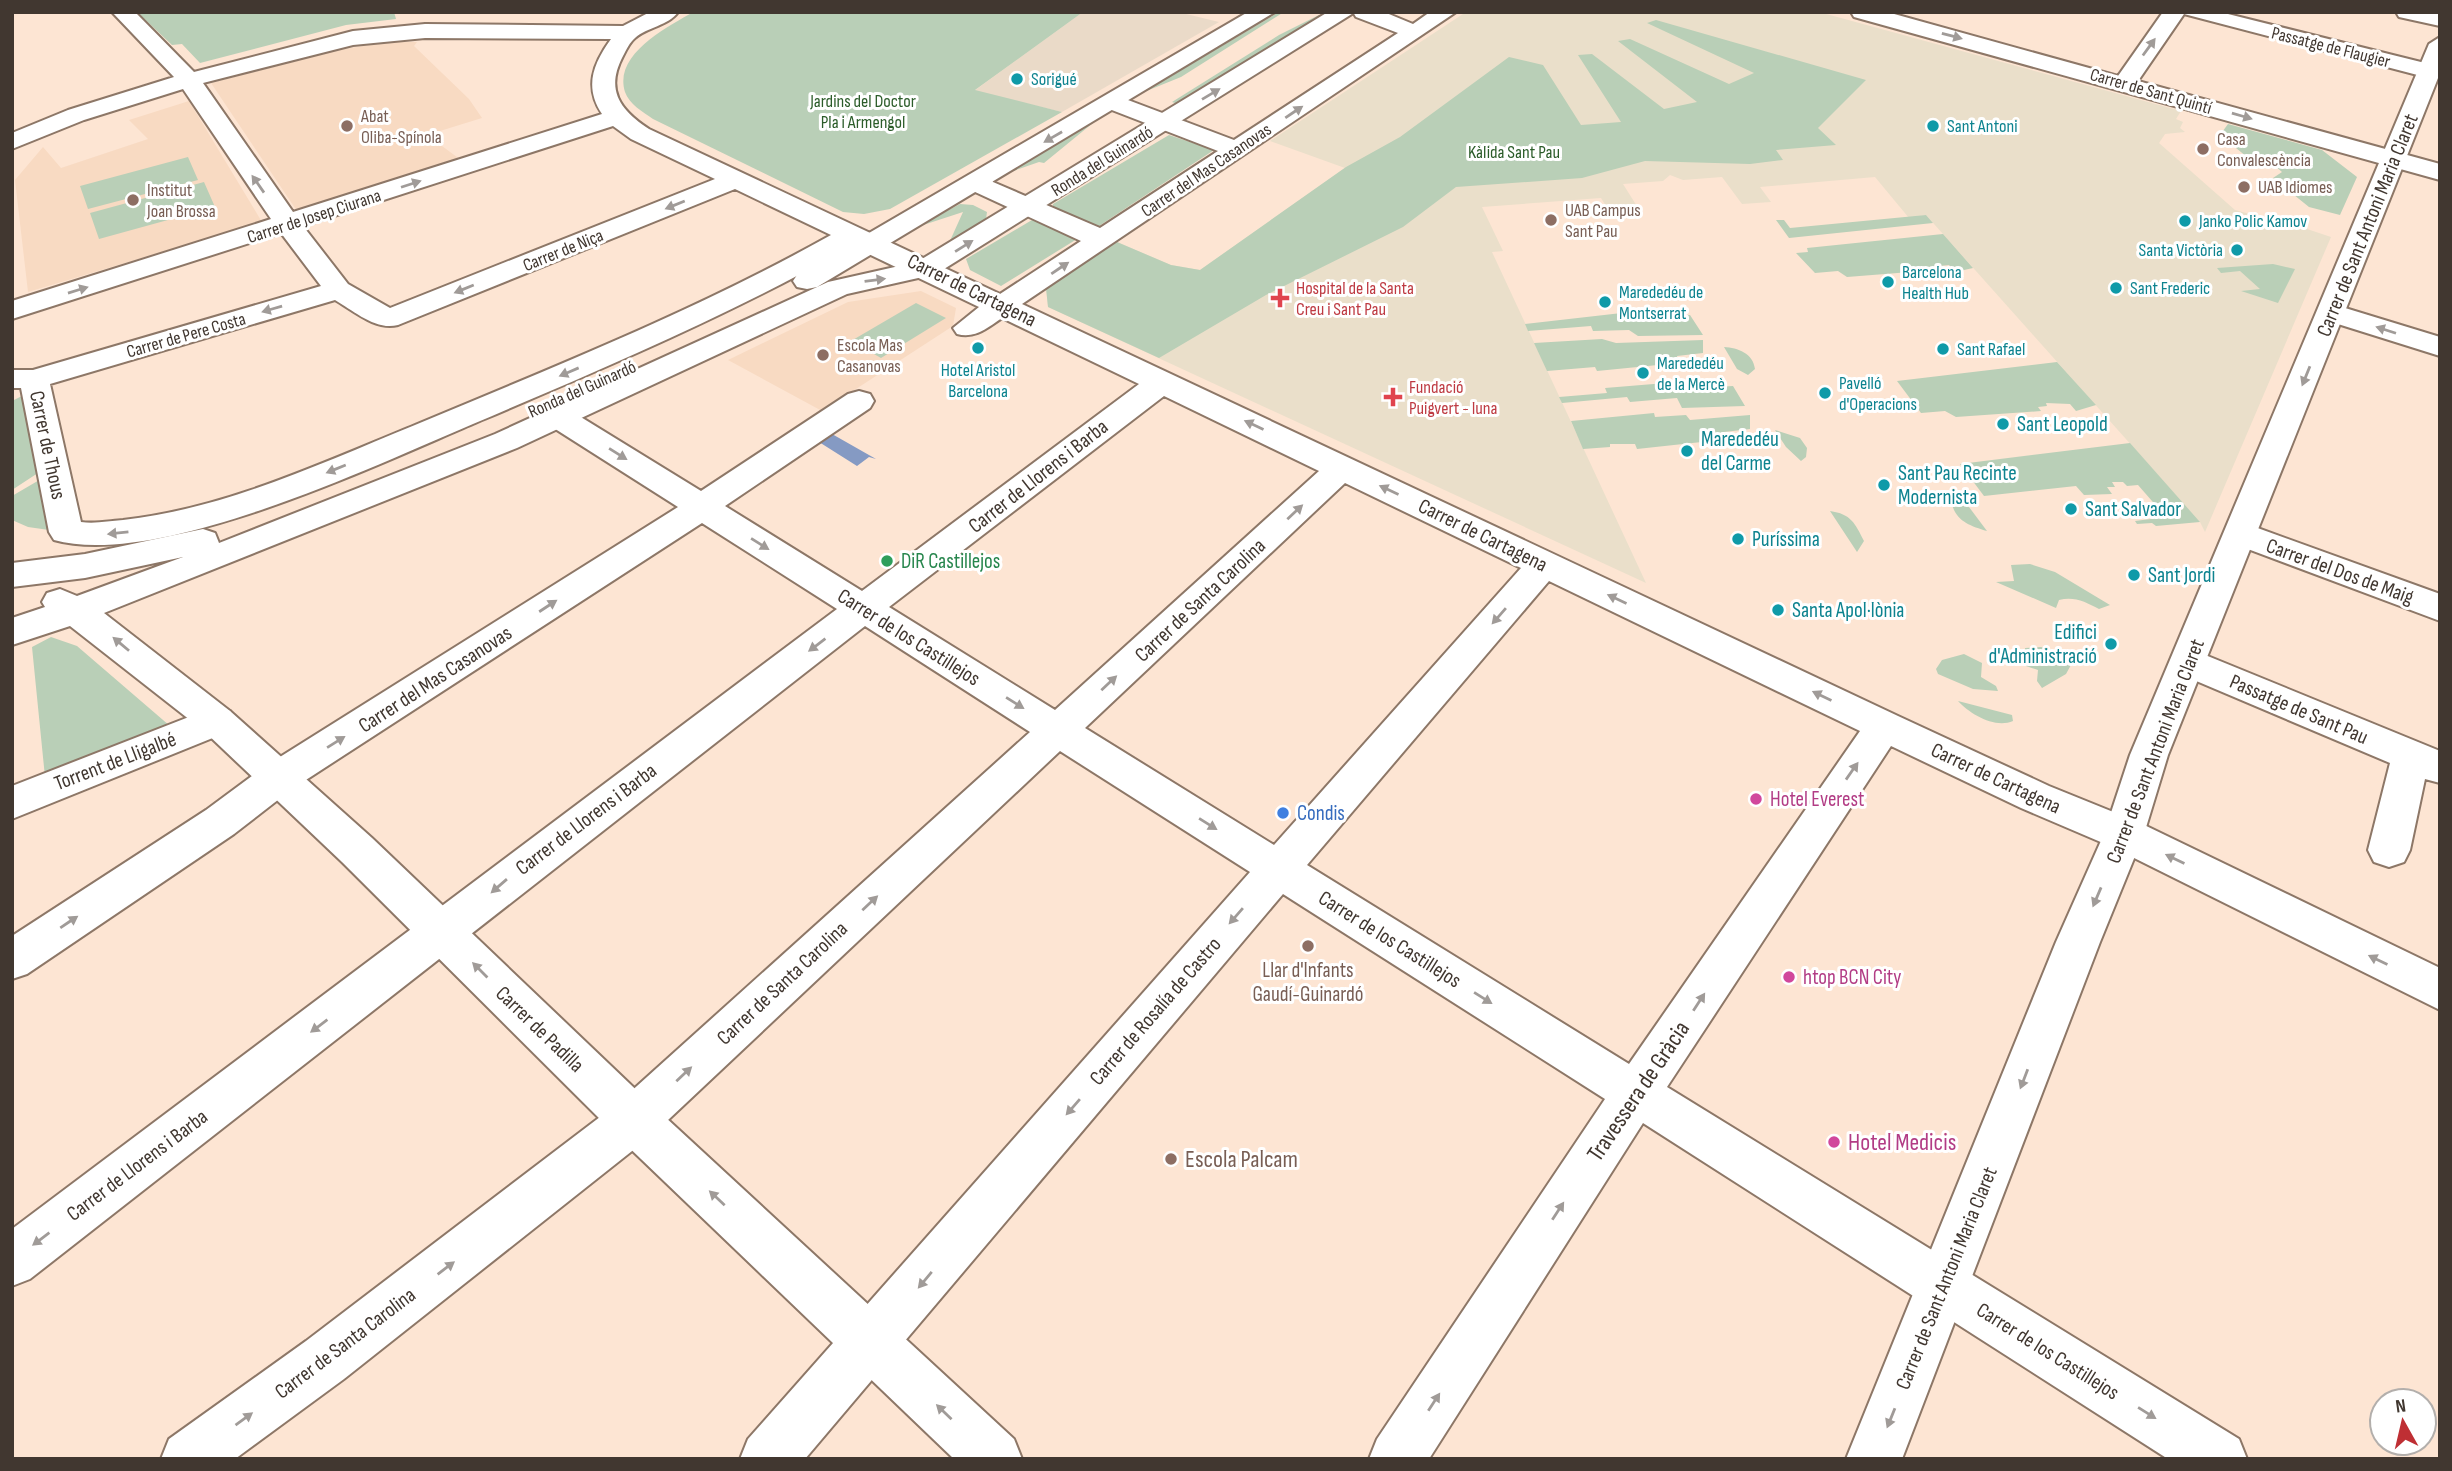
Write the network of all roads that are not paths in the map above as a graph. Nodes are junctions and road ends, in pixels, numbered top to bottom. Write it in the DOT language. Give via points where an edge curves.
graph roads {
  1 [pos="123,12"];
  2 [pos="667,12"];
  3 [pos="1264,12"];
  4 [pos="1344,12"];
  5 [pos="1364,12"];
  6 [pos="1445,12"];
  7 [pos="1862,12"];
  8 [pos="2174,12"];
  9 [pos="2193,12"];
  10 [pos="2407,12"];
  11 [pos="1918,19"];
  12 [pos="2440,20"];
  13 [pos="1414,32"];
  14 [pos="627,33"];
  15 [pos="2440,44"];
  16 [pos="2429,71"];
  17 [pos="189,80"];
  18 [pos="2124,83"];
  19 [pos="1112,102"];
  20 [pos="614,118"];
  21 [pos="1165,122"];
  22 [pos="23,128"];
  23 [pos="1237,150"];
  24 [pos="2395,159"];
  25 [pos="2440,172"];
  26 [pos="738,179"];
  27 [pos="980,180"];
  28 [pos="945,201"];
  29 [pos="1028,207"];
  30 [pos="1001,223"];
  31 [pos="288,225"];
  32 [pos="1108,235"];
  33 [pos="862,238"];
  34 [pos="926,268"];
  35 [pos="338,290"];
  36 [pos="1003,305"];
  37 [pos="12,310"];
  38 [pos="2332,313"];
  39 [pos="967,328"];
  40 [pos="2440,347"];
  41 [pos="18,379"];
  42 [pos="1164,383"];
  43 [pos="859,401"];
  44 [pos="560,418"];
  45 [pos="1338,465"];
  46 [pos="702,507"];
  47 [pos="66,532"];
  48 [pos="2241,534"];
  49 [pos="1544,565"];
  50 [pos="12,575"];
  51 [pos="12,583"];
  52 [pos="2440,608"];
  53 [pos="76,609"];
  54 [pos="864,609"];
  55 [pos="12,632"];
  56 [pos="2188,662"];
  57 [pos="218,721"];
  58 [pos="1884,726"];
  59 [pos="1058,730"];
  60 [pos="2425,762"];
  61 [pos="278,778"];
  62 [pos="12,803"];
  63 [pos="2124,834"];
  64 [pos="2389,850"];
  65 [pos="1277,868"];
  66 [pos="441,931"];
  67 [pos="12,960"];
  68 [pos="2440,989"];
  69 [pos="1636,1093"];
  70 [pos="634,1120"];
  71 [pos="12,1261"];
  72 [pos="1944,1286"];
  73 [pos="871,1343"];
  74 [pos="189,1459"];
  75 [pos="768,1459"];
  76 [pos="994,1459"];
  77 [pos="1397,1459"];
  78 [pos="1874,1459"];
  79 [pos="2219,1459"];
  1 -- 17 [label="street"];
  2 -- 14 [label="street"];
  3 -- 19 [label="street, Ronda del Guinardó"];
  21 -- 4 [label="street, Ronda del Guinardó, one-way"];
  5 -- 13 [label="street"];
  6 -- 13 [label="street, Carrer del Mas Casanovas"];
  7 -- 11 [label="street, Carrer de Sant Quintí"];
  18 -- 8 [label="street, one-way"];
  9 -- 16 [label="street, Passatge de Flaugier"];
  10 -- 12 [label="street"];
  11 -- 18 [label="street, Carrer de Sant Quintí, one-way"];
  23 -- 13 [label="street, Carrer del Mas Casanovas, one-way"];
  14 -- 17 [label="street" via="375,34"];
  14 -- 20 [label="street" via="602,82 604,101"];
  15 -- 16 [label="street, Carrer de Sant Antoni Maria Claret"];
  16 -- 24 [label="street, Carrer de Sant Antoni Maria Claret"];
  17 -- 22 [label="street"];
  31 -- 17 [label="street, one-way"];
  18 -- 24 [label="street, Carrer de Sant Quintí, one-way"];
  19 -- 21 [label="street, Ronda del Guinardó"];
  19 -- 27 [label="street, Ronda del Guinardó, one-way"];
  20 -- 26 [label="street, Carrer de Cartagena"];
  31 -- 20 [label="street, Carrer de Josep Ciurana, one-way"];
  21 -- 23 [label="street"];
  21 -- 29 [label="street, Ronda del Guinardó"];
  23 -- 32 [label="street, Carrer del Mas Casanovas"];
  24 -- 25 [label="street, Carrer de Sant Quintí"];
  24 -- 38 [label="street, Carrer de Sant Antoni Maria Claret"];
  26 -- 33 [label="street, Carrer de Cartagena"];
  26 -- 35 [label="street, Carrer de Niça, one-way" via="388,319"];
  27 -- 28 [label="street, Ronda del Guinardó"];
  27 -- 29 [label="street" via="982,186"];
  28 -- 30 [label="street" via="964,197 986,200 1000,211"];
  28 -- 33 [label="street, Ronda del Guinardó"];
  29 -- 30 [label="street, Ronda del Guinardó"];
  29 -- 32 [label="street" via="1090,235"];
  34 -- 30 [label="street, Ronda del Guinardó, one-way"];
  31 -- 35 [label="street"];
  37 -- 31 [label="street, Carrer de Josep Ciurana, one-way"];
  36 -- 32 [label="street, Carrer del Mas Casanovas, one-way"];
  33 -- 34 [label="street, Carrer de Cartagena"];
  33 -- 47 [label="street, Ronda del Guinardó, one-way" via="631,346 320,476 213,513 154,527 110,534"];
  33 -- 50 [label="street, Ronda del Guinardó" via="776,298 573,394 295,509 165,551"];
  34 -- 36 [label="street, Carrer de Cartagena"];
  44 -- 34 [label="street, Ronda del Guinardó, one-way" via="815,297 850,284"];
  35 -- 41 [label="street, Carrer de Pere Costa, one-way"];
  36 -- 39 [label="street, Carrer del Mas Casanovas"];
  36 -- 42 [label="street, Carrer de Cartagena"];
  40 -- 38 [label="street, one-way"];
  38 -- 48 [label="street, Carrer de Sant Antoni Maria Claret, one-way"];
  41 -- 47 [label="street, Carrer de Thous"];
  45 -- 42 [label="street, Carrer de Cartagena, one-way"];
  42 -- 54 [label="street, Carrer de Llorens i Barba"];
  43 -- 46 [label="street, Carrer del Mas Casanovas"];
  44 -- 46 [label="street, Carrer de los Castillejos, one-way"];
  44 -- 53 [label="street, Ronda del Guinardó" via="346,507"];
  49 -- 45 [label="street, Carrer de Cartagena, one-way"];
  59 -- 45 [label="street, Carrer de Santa Carolina, one-way" via="1331,479"];
  46 -- 54 [label="street, Carrer de los Castillejos, one-way"];
  61 -- 46 [label="street, Carrer del Mas Casanovas, one-way"];
  48 -- 52 [label="street, Carrer del Dos de Maig"];
  48 -- 56 [label="street, Carrer de Sant Antoni Maria Claret"];
  58 -- 49 [label="street, Carrer de Cartagena, one-way"];
  49 -- 65 [label="street, Carrer de Rosalía de Castro, one-way"];
  51 -- 53 [label="street"];
  53 -- 55 [label="street, Ronda del Guinardó"];
  57 -- 53 [label="street, Carrer de Padilla, one-way"];
  54 -- 59 [label="street, Carrer de los Castillejos, one-way"];
  54 -- 66 [label="street, Carrer de Llorens i Barba, one-way"];
  56 -- 60 [label="street, Passatge de Sant Pau"];
  56 -- 63 [label="street, Carrer de Sant Antoni Maria Claret" via="2144,767"];
  57 -- 61 [label="street, Carrer de Padilla"];
  57 -- 62 [label="street, Torrent de Lligalbé"];
  58 -- 63 [label="street, Carrer de Cartagena"];
  69 -- 58 [label="street, Travessera de Gràcia, one-way"];
  59 -- 65 [label="street, Carrer de los Castillejos, one-way"];
  70 -- 59 [label="street, Carrer de Santa Carolina, one-way"];
  60 -- 64 [label="street, Passatge de Sant Pau"];
  61 -- 66 [label="street, Carrer de Padilla"];
  67 -- 61 [label="street, Carrer del Mas Casanovas, one-way" via="220,822"];
  68 -- 63 [label="street, Carrer de Cartagena, one-way"];
  63 -- 72 [label="street, Carrer de Sant Antoni Maria Claret, one-way"];
  65 -- 69 [label="street, Carrer de los Castillejos, one-way"];
  65 -- 73 [label="street, Carrer de Rosalía de Castro, one-way"];
  70 -- 66 [label="street, Carrer de Padilla, one-way"];
  66 -- 71 [label="street, Carrer de Llorens i Barba, one-way"];
  69 -- 72 [label="street, Carrer de los Castillejos"];
  77 -- 69 [label="street, Travessera de Gràcia, one-way"];
  73 -- 70 [label="street, Carrer de Padilla, one-way"];
  74 -- 70 [label="street, Carrer de Santa Carolina, one-way"];
  72 -- 78 [label="street, Carrer de Sant Antoni Maria Claret, one-way"];
  72 -- 79 [label="street, Carrer de los Castillejos, one-way"];
  73 -- 75 [label="street, Carrer de Rosalía de Castro"];
  76 -- 73 [label="street, Carrer de Padilla, one-way"];
}
